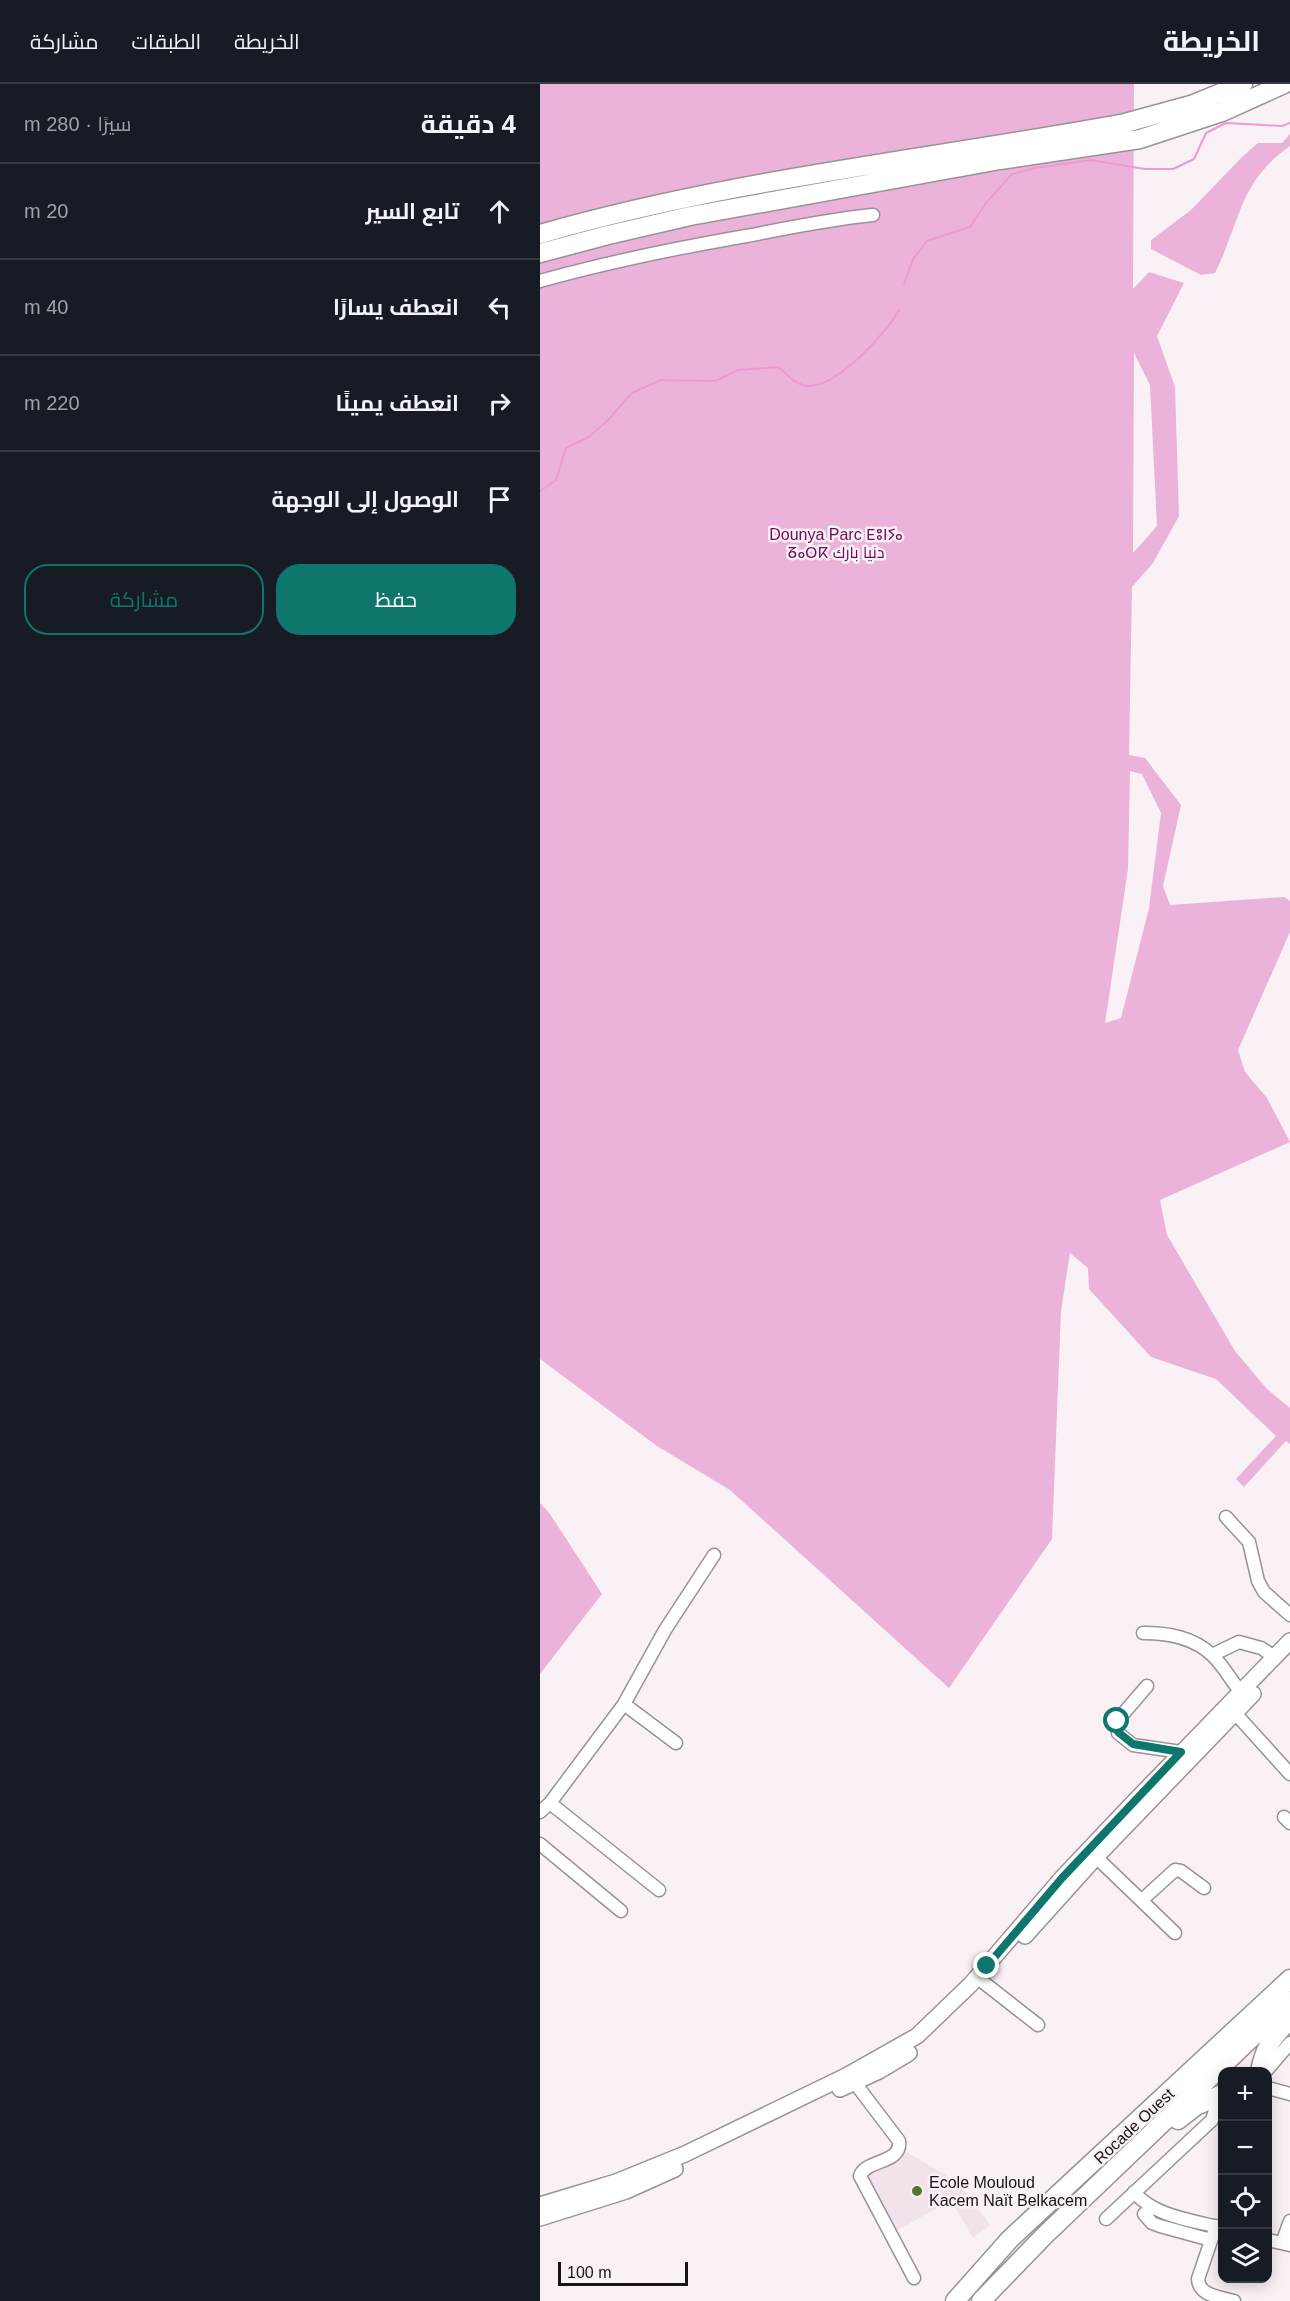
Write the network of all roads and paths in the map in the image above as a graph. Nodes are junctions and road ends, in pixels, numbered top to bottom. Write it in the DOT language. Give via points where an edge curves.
graph roads {
  1 [pos="1243,84"];
  2 [pos="1284,84"];
  3 [pos="873,215"];
  4 [pos="540,234"];
  5 [pos="540,253"];
  6 [pos="540,281"];
  7 [pos="1226,1517"];
  8 [pos="714,1555"];
  9 [pos="1290,1615"];
  10 [pos="1143,1633"];
  11 [pos="1290,1641"];
  12 [pos="1212,1655"];
  13 [pos="1283,1655"];
  14 [pos="1147,1686"];
  15 [pos="1241,1692"];
  16 [pos="624,1704"];
  17 [pos="1235,1713"];
  18 [pos="675,1743"];
  19 [pos="1181,1752"];
  20 [pos="1290,1774"];
  21 [pos="550,1803"];
  22 [pos="540,1812"];
  23 [pos="540,1844"];
  24 [pos="1096,1857"];
  25 [pos="1204,1888"];
  26 [pos="659,1890"];
  27 [pos="1142,1900"];
  28 [pos="621,1911"];
  29 [pos="1175,1933"];
  30 [pos="1290,1979"];
  31 [pos="983,1982"];
  32 [pos="1290,2001"];
  33 [pos="1290,2020"];
  34 [pos="1038,2025"];
  35 [pos="1290,2043"];
  36 [pos="1261,2067"];
  37 [pos="1268,2067"];
  38 [pos="855,2083"];
  39 [pos="1272,2086"];
  40 [pos="1286,2093"];
  41 [pos="1218,2095"];
  42 [pos="1290,2103"];
  43 [pos="1134,2192"];
  44 [pos="540,2205"];
  45 [pos="1152,2208"];
  46 [pos="540,2218"];
  47 [pos="1106,2219"];
  48 [pos="1290,2221"];
  49 [pos="1218,2227"];
  50 [pos="1218,2229"];
  51 [pos="1044,2236"];
  52 [pos="1211,2240"];
  53 [pos="1286,2245"];
  54 [pos="914,2278"];
  55 [pos="955,2301"];
  56 [pos="981,2301"];
  57 [pos="1234,2301"];
  1 -- 4 [label="highway" via="1191,105 1125,123 714,192"];
  2 -- 5 [label="highway" via="1222,112 1140,138 690,216"];
  3 -- 6 [label="street" via="650,253"];
  7 -- 9 [label="street" via="1250,1542 1264,1592"];
  8 -- 16 [label="street" via="665,1630"];
  10 -- 12 [label="street" via="1178,1636"];
  11 -- 13 [label="main road"];
  12 -- 13 [label="street" via="1239,1642"];
  12 -- 15 [label="street"];
  13 -- 15 [label="main road"];
  13 -- 17 [label="main road"];
  14 -- 19 [label="street" via="1117,1721 1118,1732 1133,1744"];
  15 -- 19 [label="main road"];
  16 -- 18 [label="street"];
  16 -- 21 [label="street"];
  17 -- 20 [label="street"];
  17 -- 24 [label="main road"];
  19 -- 44 [label="main road" via="1062,1878 965,1990 917,2036 846,2076 663,2164"];
  21 -- 22 [label="street"];
  21 -- 26 [label="street"];
  23 -- 28 [label="street"];
  24 -- 27 [label="street"];
  24 -- 31 [label="main road"];
  25 -- 27 [label="street" via="1175,1870"];
  27 -- 29 [label="street"];
  30 -- 55 [label="highway, Rocade Ouest" via="1011,2239"];
  31 -- 34 [label="street"];
  31 -- 38 [label="main road" via="948,2022 924,2042"];
  32 -- 51 [label="highway, Rocade Ouest"];
  33 -- 36 [label="highway" via="1270,2041"];
  35 -- 37 [label="street"];
  38 -- 46 [label="main road" via="650,2181"];
  38 -- 54 [label="street" via="899,2144 897,2153 864,2169 860,2176"];
  39 -- 40 [label="street"];
  40 -- 42 [label="street"];
  41 -- 43 [label="street" via="1212,2120"];
  41 -- 51 [label="highway" via="1184,2114 1075,2223"];
  43 -- 45 [label="street"];
  43 -- 47 [label="street"];
  45 -- 49 [label="street"];
  45 -- 52 [label="street" via="1144,2214 1152,2223"];
  48 -- 53 [label="street"];
  50 -- 52 [label="street"];
  51 -- 56 [label="highway, Rocade Ouest"];
  52 -- 57 [label="street" via="1198,2285 1207,2293"];
}
